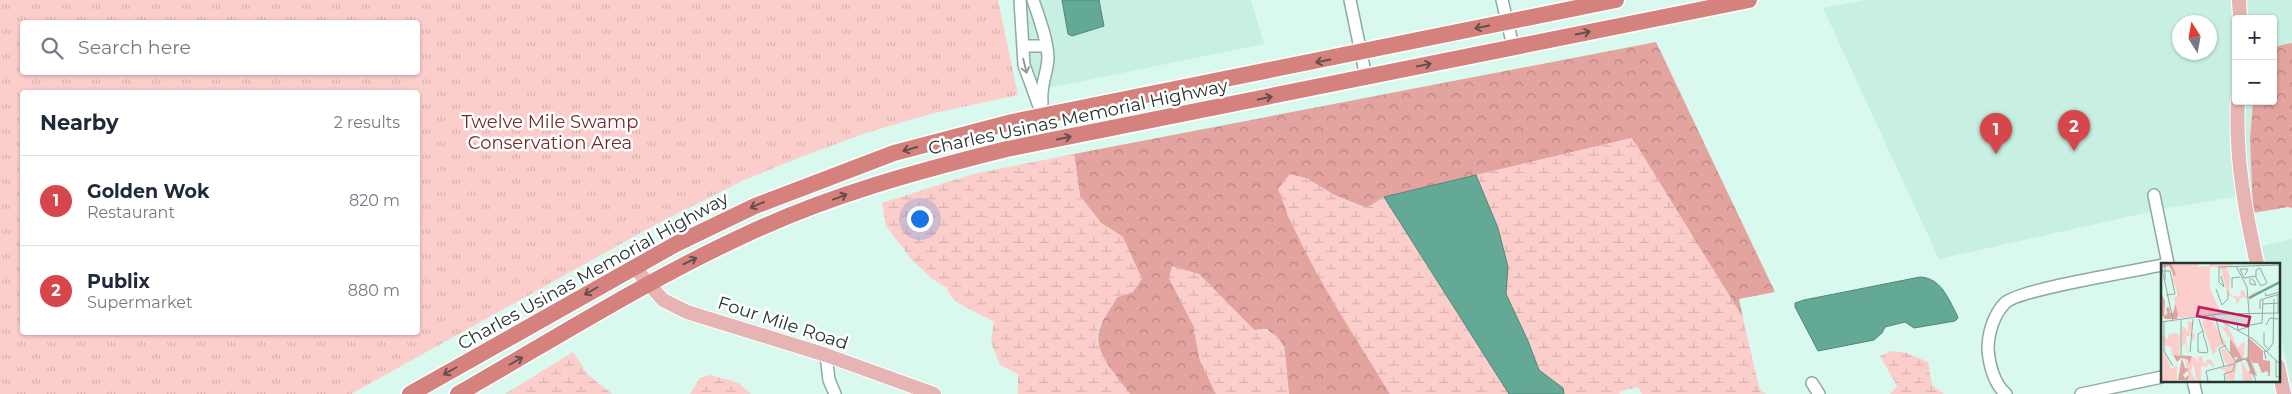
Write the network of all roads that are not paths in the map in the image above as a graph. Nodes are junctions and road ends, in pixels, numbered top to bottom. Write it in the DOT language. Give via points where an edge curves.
graph roads {
  1 [pos="1020,0"];
  2 [pos="1033,0"];
  3 [pos="1350,0"];
  4 [pos="1502,0"];
  5 [pos="1616,0"];
  6 [pos="1749,0"];
  7 [pos="2239,0"];
  8 [pos="2240,15"];
  9 [pos="1508,22"];
  10 [pos="1023,46"];
  11 [pos="1046,46"];
  12 [pos="1513,46"];
  13 [pos="1361,53"];
  14 [pos="1366,77"];
  15 [pos="2238,105"];
  16 [pos="1043,117"];
  17 [pos="917,171"];
  18 [pos="2154,195"];
  19 [pos="2168,263"];
  20 [pos="2257,263"];
  21 [pos="2161,265"];
  22 [pos="634,267"];
  23 [pos="648,285"];
  24 [pos="826,355"];
  25 [pos="2280,375"];
  26 [pos="2161,377"];
  27 [pos="1812,382"];
  28 [pos="410,394"];
  29 [pos="458,394"];
  30 [pos="835,394"];
  31 [pos="934,394"];
  32 [pos="1819,394"];
  33 [pos="2006,394"];
  34 [pos="2081,394"];
  35 [pos="2284,394"];
  1 -- 10 [label="street"];
  2 -- 11 [label="street"];
  3 -- 13 [label="street"];
  4 -- 9 [label="street"];
  5 -- 9 [label="highway, Charles Usinas Memorial Highway"];
  12 -- 6 [label="highway, Charles Usinas Memorial Highway, one-way"];
  7 -- 8 [label="main road"];
  9 -- 12 [label="street"];
  9 -- 13 [label="highway, Charles Usinas Memorial Highway, one-way"];
  10 -- 11 [label="street"];
  10 -- 16 [label="street, one-way" via="1024,65"];
  11 -- 16 [label="street" via="1048,58 1040,92"];
  14 -- 12 [label="highway, Charles Usinas Memorial Highway, one-way"];
  13 -- 14 [label="street"];
  13 -- 16 [label="highway, Charles Usinas Memorial Highway, one-way"];
  17 -- 14 [label="highway, Charles Usinas Memorial Highway, one-way" via="1006,149"];
  15 -- 20 [label="main road" via="2239,162"];
  16 -- 17 [label="highway" via="1037,136 939,161"];
  16 -- 22 [label="highway, Charles Usinas Memorial Highway, one-way" via="928,144 863,164 755,206"];
  23 -- 17 [label="highway, Charles Usinas Memorial Highway, one-way" via="749,233"];
  18 -- 19 [label="street"];
  21 -- 33 [label="street" via="2029,292 2006,301 1996,314 1988,340 1994,377"];
  22 -- 23 [label="main road, Four Mile Road"];
  22 -- 28 [label="highway, Charles Usinas Memorial Highway, one-way"];
  23 -- 24 [label="main road, Four Mile Road" via="663,300 687,312"];
  29 -- 23 [label="highway, Charles Usinas Memorial Highway, one-way"];
  24 -- 30 [label="street" via="829,380"];
  24 -- 31 [label="main road, Four Mile Road"];
  25 -- 35 [label="main road"];
  26 -- 34 [label="street"];
  27 -- 32 [label="street"];
}
